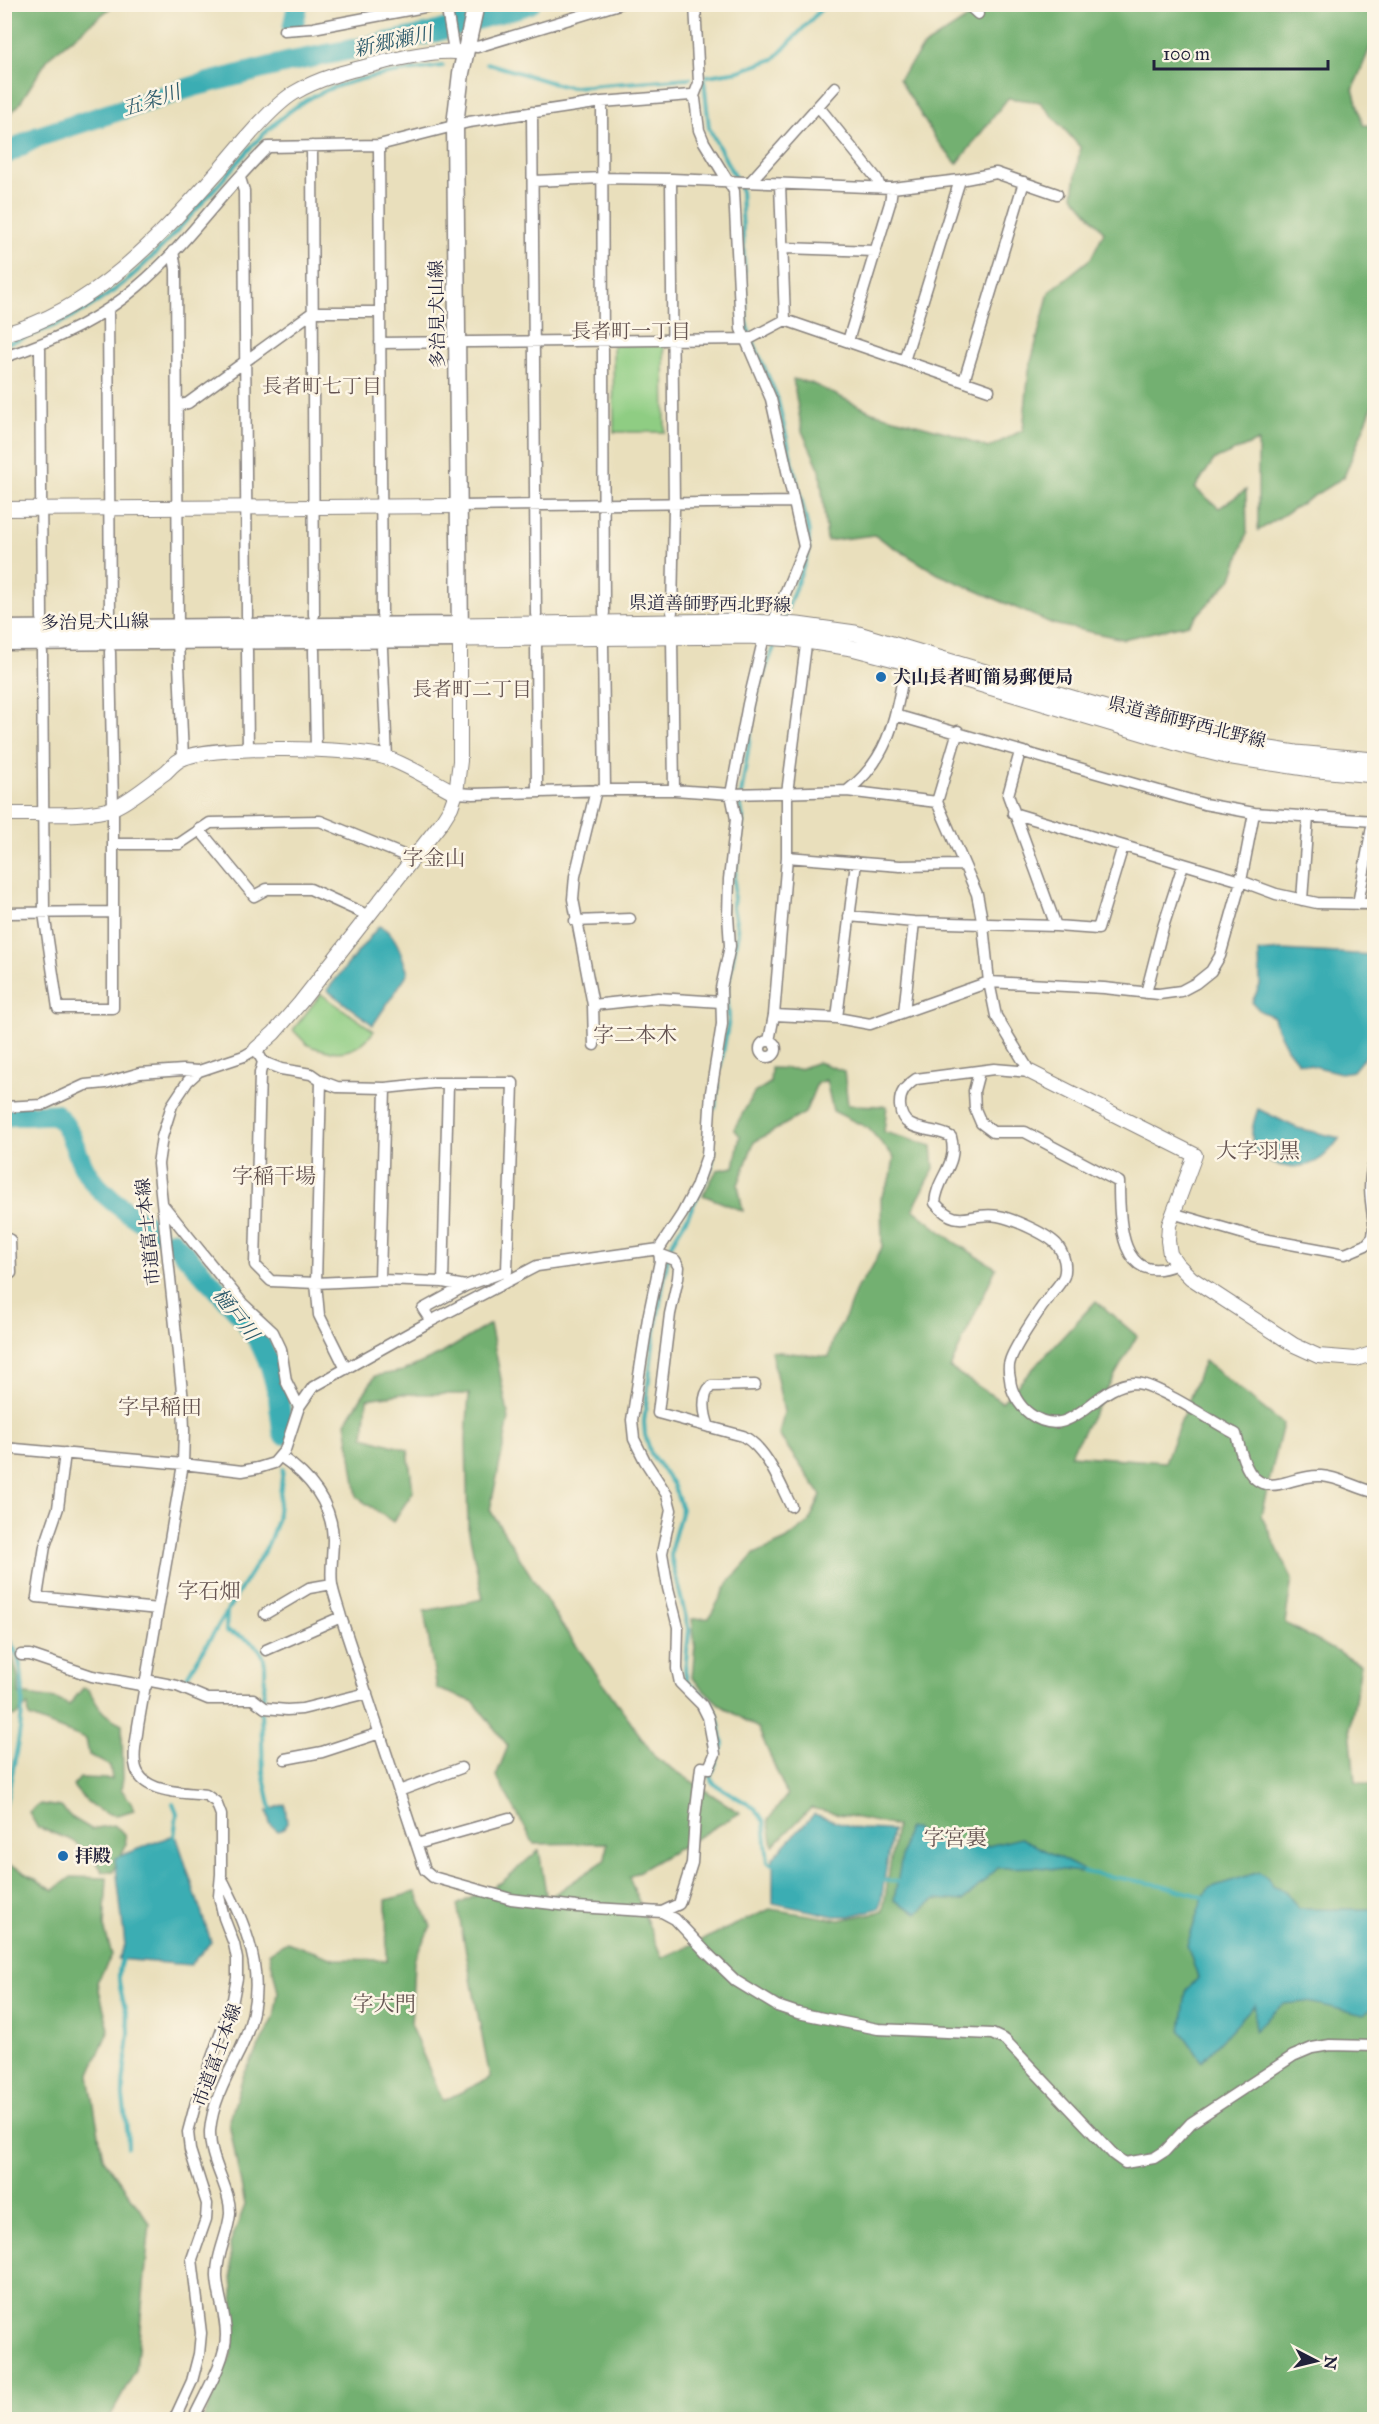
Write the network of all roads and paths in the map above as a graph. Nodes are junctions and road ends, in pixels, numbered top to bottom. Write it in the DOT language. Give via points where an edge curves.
graph roads {
  1 [pos="476,4"];
  2 [pos="619,4"];
  3 [pos="695,4"];
  4 [pos="967,4"];
  5 [pos="444,8"];
  6 [pos="393,9"];
  7 [pos="978,14"];
  8 [pos="284,30"];
  9 [pos="459,47"];
  10 [pos="835,87"];
  11 [pos="694,96"];
  12 [pos="602,102"];
  13 [pos="818,106"];
  14 [pos="532,112"];
  15 [pos="455,125"];
  16 [pos="379,145"];
  17 [pos="312,146"];
  18 [pos="240,178"];
  19 [pos="602,178"];
  20 [pos="671,178"];
  21 [pos="960,180"];
  22 [pos="534,181"];
  23 [pos="738,181"];
  24 [pos="1024,182"];
  25 [pos="780,183"];
  26 [pos="880,188"];
  27 [pos="892,188"];
  28 [pos="1057,194"];
  29 [pos="784,248"];
  30 [pos="173,251"];
  31 [pos="875,251"];
  32 [pos="108,309"];
  33 [pos="313,312"];
  34 [pos="380,312"];
  35 [pos="785,320"];
  36 [pos="4,334"];
  37 [pos="750,337"];
  38 [pos="671,340"];
  39 [pos="602,341"];
  40 [pos="848,341"];
  41 [pos="535,342"];
  42 [pos="456,343"];
  43 [pos="380,344"];
  44 [pos="40,346"];
  45 [pos="4,357"];
  46 [pos="904,361"];
  47 [pos="244,362"];
  48 [pos="964,381"];
  49 [pos="989,390"];
  50 [pos="177,405"];
  51 [pos="794,502"];
  52 [pos="536,504"];
  53 [pos="603,504"];
  54 [pos="674,504"];
  55 [pos="382,506"];
  56 [pos="459,506"];
  57 [pos="246,507"];
  58 [pos="314,507"];
  59 [pos="42,508"];
  60 [pos="109,508"];
  61 [pos="178,508"];
  62 [pos="4,509"];
  63 [pos="672,612"];
  64 [pos="604,613"];
  65 [pos="536,614"];
  66 [pos="247,615"];
  67 [pos="314,615"];
  68 [pos="382,615"];
  69 [pos="110,617"];
  70 [pos="42,618"];
  71 [pos="4,629"];
  72 [pos="776,631"];
  73 [pos="460,632"];
  74 [pos="178,634"];
  75 [pos="672,638"];
  76 [pos="536,639"];
  77 [pos="4,642"];
  78 [pos="603,644"];
  79 [pos="806,645"];
  80 [pos="382,649"];
  81 [pos="314,650"];
  82 [pos="247,651"];
  83 [pos="42,652"];
  84 [pos="110,652"];
  85 [pos="908,655"];
  86 [pos="895,715"];
  87 [pos="958,732"];
  88 [pos="248,750"];
  89 [pos="316,750"];
  90 [pos="1020,752"];
  91 [pos="183,758"];
  92 [pos="387,758"];
  93 [pos="1374,760"];
  94 [pos="1374,775"];
  95 [pos="600,790"];
  96 [pos="674,790"];
  97 [pos="847,791"];
  98 [pos="537,792"];
  99 [pos="456,793"];
  100 [pos="787,793"];
  101 [pos="731,794"];
  102 [pos="937,802"];
  103 [pos="113,808"];
  104 [pos="44,813"];
  105 [pos="1013,813"];
  106 [pos="1254,813"];
  107 [pos="4,814"];
  108 [pos="1308,817"];
  109 [pos="1374,821"];
  110 [pos="199,829"];
  111 [pos="113,844"];
  112 [pos="1123,846"];
  113 [pos="787,856"];
  114 [pos="412,859"];
  115 [pos="856,862"];
  116 [pos="963,865"];
  117 [pos="1183,865"];
  118 [pos="1241,881"];
  119 [pos="1302,900"];
  120 [pos="1358,904"];
  121 [pos="1374,904"];
  122 [pos="113,912"];
  123 [pos="4,913"];
  124 [pos="44,913"];
  125 [pos="367,915"];
  126 [pos="849,916"];
  127 [pos="630,919"];
  128 [pos="575,921"];
  129 [pos="914,922"];
  130 [pos="983,925"];
  131 [pos="1056,926"];
  132 [pos="989,982"];
  133 [pos="1146,993"];
  134 [pos="721,1002"];
  135 [pos="593,1005"];
  136 [pos="904,1012"];
  137 [pos="774,1015"];
  138 [pos="837,1018"];
  139 [pos="769,1041"];
  140 [pos="594,1045"];
  141 [pos="256,1048"];
  142 [pos="263,1062"];
  143 [pos="199,1071"];
  144 [pos="979,1072"];
  145 [pos="1030,1072"];
  146 [pos="321,1081"];
  147 [pos="448,1084"];
  148 [pos="385,1088"];
  149 [pos="4,1107"];
  150 [pos="1374,1163"];
  151 [pos="163,1204"];
  152 [pos="1172,1214"];
  153 [pos="1374,1225"];
  154 [pos="4,1237"];
  155 [pos="659,1251"];
  156 [pos="1177,1264"];
  157 [pos="4,1276"];
  158 [pos="380,1280"];
  159 [pos="443,1282"];
  160 [pos="316,1283"];
  161 [pos="465,1286"];
  162 [pos="431,1321"];
  163 [pos="1374,1353"];
  164 [pos="346,1369"];
  165 [pos="755,1385"];
  166 [pos="299,1407"];
  167 [pos="709,1427"];
  168 [pos="4,1448"];
  169 [pos="65,1453"];
  170 [pos="280,1456"];
  171 [pos="183,1464"];
  172 [pos="1374,1492"];
  173 [pos="791,1506"];
  174 [pos="332,1584"];
  175 [pos="158,1609"];
  176 [pos="266,1614"];
  177 [pos="341,1617"];
  178 [pos="266,1650"];
  179 [pos="21,1655"];
  180 [pos="146,1683"];
  181 [pos="367,1693"];
  182 [pos="380,1733"];
  183 [pos="285,1759"];
  184 [pos="460,1768"];
  185 [pos="399,1791"];
  186 [pos="509,1818"];
  187 [pos="417,1844"];
  188 [pos="221,1877"];
  189 [pos="662,1912"];
  190 [pos="1374,2046"];
  191 [pos="174,2420"];
  192 [pos="193,2420"];
  1 -- 9 [label="main road, 多治見犬山線"];
  2 -- 9 [label="street" via="477,46"];
  3 -- 11 [label="street" via="699,83"];
  4 -- 7 [label="street"];
  5 -- 6 [label="street"];
  5 -- 9 [label="street"];
  6 -- 8 [label="street" via="313,28"];
  9 -- 15 [label="main road, 多治見犬山線"];
  9 -- 36 [label="street" via="352,70 293,93 118,275 65,309"];
  10 -- 13 [label="street"];
  11 -- 12 [label="street"];
  11 -- 23 [label="street" via="704,142"];
  12 -- 14 [label="street"];
  12 -- 19 [label="street"];
  13 -- 23 [label="street"];
  13 -- 26 [label="street" via="877,179"];
  14 -- 15 [label="street"];
  14 -- 22 [label="street"];
  15 -- 16 [label="street"];
  15 -- 42 [label="main road, 多治見犬山線"];
  16 -- 17 [label="street"];
  16 -- 34 [label="street"];
  17 -- 18 [label="street" via="268,147"];
  17 -- 33 [label="street"];
  18 -- 30 [label="street"];
  18 -- 47 [label="street" via="244,191"];
  19 -- 20 [label="street"];
  19 -- 22 [label="street"];
  19 -- 39 [label="street"];
  20 -- 23 [label="street"];
  20 -- 38 [label="street"];
  21 -- 24 [label="street" via="996,173"];
  21 -- 27 [label="street"];
  21 -- 46 [label="street"];
  22 -- 41 [label="street"];
  23 -- 25 [label="street"];
  23 -- 37 [label="street" via="734,191 741,329"];
  24 -- 28 [label="street"];
  24 -- 48 [label="street"];
  25 -- 26 [label="street"];
  25 -- 29 [label="street"];
  26 -- 27 [label="street"];
  27 -- 31 [label="street"];
  29 -- 31 [label="street"];
  29 -- 35 [label="street"];
  30 -- 32 [label="street" via="138,287"];
  30 -- 50 [label="street"];
  31 -- 40 [label="street"];
  32 -- 44 [label="street"];
  32 -- 60 [label="street"];
  33 -- 34 [label="street"];
  33 -- 47 [label="street"];
  33 -- 58 [label="street"];
  34 -- 43 [label="street"];
  35 -- 37 [label="street"];
  35 -- 40 [label="street"];
  37 -- 38 [label="street"];
  37 -- 51 [label="street" via="771,399"];
  38 -- 39 [label="street"];
  38 -- 54 [label="street"];
  39 -- 41 [label="street"];
  39 -- 53 [label="street"];
  40 -- 46 [label="street"];
  41 -- 42 [label="street"];
  41 -- 52 [label="street"];
  42 -- 43 [label="street"];
  42 -- 56 [label="main road, 多治見犬山線"];
  43 -- 55 [label="street"];
  44 -- 45 [label="street"];
  44 -- 59 [label="street"];
  46 -- 48 [label="street"];
  47 -- 50 [label="street" via="188,403"];
  47 -- 57 [label="street"];
  48 -- 49 [label="street"];
  50 -- 61 [label="street"];
  51 -- 54 [label="street"];
  51 -- 72 [label="street" via="804,547"];
  52 -- 53 [label="street"];
  52 -- 56 [label="street"];
  52 -- 65 [label="street"];
  53 -- 54 [label="street"];
  53 -- 64 [label="street"];
  54 -- 63 [label="street"];
  55 -- 56 [label="street"];
  55 -- 58 [label="street"];
  55 -- 68 [label="street"];
  56 -- 73 [label="main road, 多治見犬山線"];
  57 -- 58 [label="street"];
  57 -- 61 [label="street"];
  57 -- 66 [label="street"];
  58 -- 67 [label="street"];
  59 -- 60 [label="street"];
  59 -- 62 [label="street"];
  59 -- 70 [label="street"];
  60 -- 61 [label="street"];
  60 -- 69 [label="street"];
  61 -- 74 [label="street"];
  71 -- 74 [label="main road, 多治見犬山線"];
  72 -- 73 [label="main road, 県道善師野西北野線" via="740,621"];
  72 -- 75 [label="main road, 県道善師野西北野線"];
  72 -- 85 [label="main road, 県道善師野西北野線" via="855,633"];
  72 -- 101 [label="street" via="748,704"];
  73 -- 74 [label="main road, 多治見犬山線"];
  73 -- 76 [label="main road, 県道善師野西北野線"];
  73 -- 99 [label="street, 市道富士本線" via="460,760"];
  74 -- 77 [label="main road, 多治見犬山線"];
  74 -- 91 [label="street"];
  75 -- 76 [label="main road, 県道善師野西北野線"];
  75 -- 96 [label="street"];
  76 -- 98 [label="street"];
  78 -- 95 [label="street"];
  79 -- 100 [label="street"];
  80 -- 92 [label="street"];
  81 -- 89 [label="street"];
  82 -- 88 [label="street"];
  83 -- 104 [label="street"];
  84 -- 103 [label="street"];
  85 -- 86 [label="street"];
  85 -- 93 [label="main road, 県道善師野西北野線" via="1224,742"];
  85 -- 94 [label="main road, 県道善師野西北野線" via="1208,752"];
  86 -- 87 [label="street"];
  86 -- 97 [label="street" via="888,740 872,766"];
  87 -- 90 [label="street"];
  87 -- 102 [label="street"];
  88 -- 89 [label="street"];
  88 -- 91 [label="street"];
  89 -- 92 [label="street"];
  90 -- 105 [label="street" via="1008,795"];
  90 -- 106 [label="street" via="1204,804"];
  91 -- 103 [label="street"];
  92 -- 99 [label="street"];
  95 -- 96 [label="street"];
  95 -- 98 [label="street"];
  95 -- 128 [label="street" via="575,876"];
  96 -- 101 [label="street"];
  97 -- 100 [label="street"];
  97 -- 102 [label="street"];
  98 -- 99 [label="street"];
  99 -- 114 [label="street, 市道富士本線" via="441,823"];
  100 -- 101 [label="street"];
  100 -- 113 [label="street"];
  101 -- 134 [label="street" via="736,819 729,879 730,946"];
  102 -- 116 [label="street"];
  103 -- 104 [label="street" via="87,813"];
  103 -- 111 [label="street"];
  104 -- 107 [label="street"];
  104 -- 124 [label="street"];
  105 -- 112 [label="street"];
  105 -- 131 [label="street"];
  106 -- 108 [label="street"];
  106 -- 118 [label="street"];
  108 -- 109 [label="street"];
  108 -- 119 [label="street"];
  109 -- 120 [label="street"];
  110 -- 111 [label="street" via="179,844"];
  110 -- 114 [label="street" via="210,823 320,821"];
  110 -- 125 [label="street" via="254,896 267,889 310,890"];
  111 -- 122 [label="street"];
  112 -- 117 [label="street"];
  112 -- 131 [label="street" via="1098,929"];
  113 -- 115 [label="street"];
  113 -- 137 [label="street"];
  114 -- 125 [label="street, 市道富士本線"];
  115 -- 116 [label="street"];
  115 -- 126 [label="street"];
  116 -- 130 [label="street" via="977,894"];
  117 -- 118 [label="street"];
  117 -- 133 [label="street"];
  118 -- 119 [label="street"];
  118 -- 133 [label="street" via="1225,942 1211,971 1180,992"];
  119 -- 120 [label="street"];
  120 -- 121 [label="street"];
  122 -- 124 [label="street"];
  122 -- 124 [label="street" via="113,1008 58,1008"];
  123 -- 124 [label="street"];
  125 -- 141 [label="street, 市道富士本線" via="300,1003"];
  126 -- 129 [label="street"];
  126 -- 138 [label="street"];
  127 -- 128 [label="street"];
  128 -- 135 [label="street"];
  129 -- 130 [label="street"];
  129 -- 136 [label="street"];
  130 -- 131 [label="street"];
  130 -- 132 [label="street"];
  132 -- 133 [label="street"];
  132 -- 136 [label="street"];
  132 -- 145 [label="street" via="996,1016"];
  134 -- 135 [label="street" via="658,999"];
  134 -- 155 [label="street" via="722,1024 706,1156 696,1187"];
  135 -- 140 [label="street"];
  136 -- 138 [label="street" via="870,1024"];
  137 -- 138 [label="street"];
  137 -- 139 [label="street"];
  141 -- 142 [label="street"];
  141 -- 143 [label="street, 市道富士本線"];
  142 -- 146 [label="street" via="311,1074"];
  142 -- 160 [label="street" via="255,1265 271,1281"];
  143 -- 149 [label="street" via="140,1073 85,1085 42,1105"];
  143 -- 151 [label="street, 市道富士本線" via="179,1093 165,1120 159,1164"];
  144 -- 145 [label="street"];
  144 -- 156 [label="street" via="974,1091 981,1123 993,1132 1025,1132 1119,1182 1119,1209 1130,1258 1145,1268 1162,1271"];
  144 -- 172 [label="street" via="916,1079 900,1097 900,1109 912,1127 951,1137 953,1161 936,1192 935,1203 945,1215 954,1219 997,1215 1016,1222 1058,1245 1065,1261 1064,1276 1010,1360 1011,1387 1024,1409 1037,1419 1054,1423 1071,1420 1115,1387 1136,1383 1173,1398 1236,1434 1245,1466 1256,1480 1279,1484 1305,1476 1323,1476"];
  145 -- 152 [label="street" via="1195,1155"];
  146 -- 148 [label="street" via="337,1087"];
  146 -- 160 [label="street"];
  147 -- 148 [label="street"];
  147 -- 159 [label="street"];
  147 -- 161 [label="street" via="513,1083 507,1271"];
  148 -- 158 [label="street"];
  150 -- 153 [label="street" via="1370,1178"];
  151 -- 166 [label="street" via="243,1304 273,1332 281,1349 286,1381"];
  151 -- 171 [label="street, 市道富士本線" via="183,1401"];
  152 -- 153 [label="street" via="1258,1238 1345,1254 1366,1245 1373,1237"];
  152 -- 156 [label="street" via="1168,1241"];
  154 -- 157 [label="street" via="10,1240 11,1273"];
  155 -- 162 [label="street" via="537,1266"];
  155 -- 167 [label="street" via="679,1267 658,1413"];
  155 -- 189 [label="street" via="635,1397 634,1440 667,1495 671,1510 662,1553 678,1627 677,1669 680,1683 708,1717 715,1754 709,1768 702,1767 692,1863 679,1904"];
  156 -- 163 [label="street" via="1191,1278 1294,1345 1318,1356 1356,1359"];
  158 -- 159 [label="street"];
  158 -- 160 [label="street"];
  159 -- 161 [label="street"];
  160 -- 164 [label="street" via="319,1315"];
  161 -- 162 [label="street" via="423,1309"];
  162 -- 164 [label="street"];
  164 -- 166 [label="street" via="314,1387"];
  165 -- 167 [label="street" via="707,1389 704,1406"];
  166 -- 170 [label="street"];
  167 -- 173 [label="street" via="753,1441"];
  168 -- 169 [label="street"];
  169 -- 171 [label="street"];
  169 -- 175 [label="street" via="58,1508 45,1546 37,1597"];
  170 -- 171 [label="street" via="273,1463 242,1471"];
  170 -- 174 [label="street" via="302,1471 325,1507 332,1527"];
  171 -- 175 [label="street, 市道富士本線"];
  174 -- 176 [label="street" via="309,1588"];
  174 -- 177 [label="street"];
  175 -- 180 [label="street, 市道富士本線"];
  177 -- 178 [label="street"];
  177 -- 181 [label="street"];
  179 -- 180 [label="street" via="92,1676"];
  180 -- 181 [label="street" via="177,1686 208,1699 253,1699 265,1708 287,1710"];
  180 -- 188 [label="street, 市道富士本線" via="134,1757 137,1774 149,1785 206,1795 216,1802 221,1815"];
  181 -- 182 [label="street"];
  182 -- 183 [label="street" via="322,1752"];
  182 -- 185 [label="street"];
  184 -- 185 [label="street"];
  185 -- 187 [label="street"];
  186 -- 187 [label="street"];
  187 -- 189 [label="street" via="425,1870 455,1884 511,1899"];
  188 -- 191 [label="street, 市道富士本線" via="219,1896 234,1944 237,1978 188,2132 207,2204 192,2259 201,2333 192,2381"];
  188 -- 192 [label="street, 市道富士本線" via="253,1950 257,1971 255,2007 210,2128 212,2156 230,2214 217,2276 226,2338 224,2353"];
  189 -- 190 [label="street" via="675,1919 736,1981 777,2006 878,2029 984,2033 1005,2040 1113,2155 1125,2163 1154,2158 1165,2151 1191,2123 1293,2056 1329,2045"];
}
